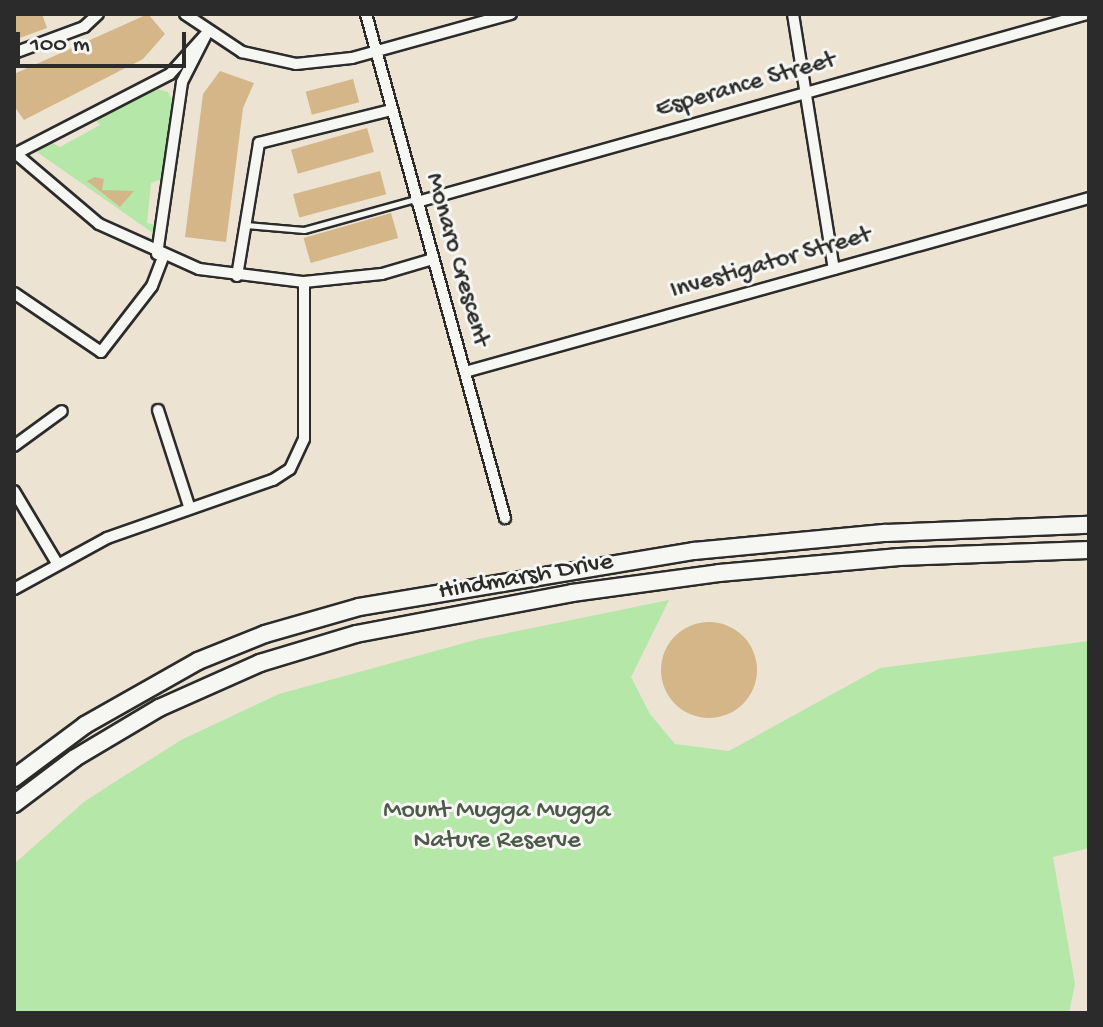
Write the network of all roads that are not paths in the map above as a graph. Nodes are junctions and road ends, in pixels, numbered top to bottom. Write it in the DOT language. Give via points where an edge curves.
graph roads {
  1 [pos="98,14"];
  2 [pos="185,14"];
  3 [pos="366,14"];
  4 [pos="511,14"];
  5 [pos="793,14"];
  6 [pos="1087,14"];
  7 [pos="207,33"];
  8 [pos="377,51"];
  9 [pos="14,53"];
  10 [pos="806,92"];
  11 [pos="391,110"];
  12 [pos="15,153"];
  13 [pos="1089,198"];
  14 [pos="417,200"];
  15 [pos="244,225"];
  16 [pos="160,256"];
  17 [pos="433,259"];
  18 [pos="834,269"];
  19 [pos="237,276"];
  20 [pos="304,282"];
  21 [pos="14,293"];
  22 [pos="465,372"];
  23 [pos="158,410"];
  24 [pos="62,411"];
  25 [pos="14,446"];
  26 [pos="14,491"];
  27 [pos="189,506"];
  28 [pos="505,518"];
  29 [pos="1089,525"];
  30 [pos="1089,550"];
  31 [pos="57,563"];
  32 [pos="14,589"];
  33 [pos="14,778"];
  34 [pos="14,804"];
  1 -- 9 [label="street" via="84,27"];
  2 -- 7 [label="street"];
  3 -- 8 [label="street, Monaro Crescent"];
  4 -- 8 [label="street"];
  5 -- 10 [label="street"];
  6 -- 10 [label="street, Esperance Street"];
  7 -- 8 [label="street" via="242,52 286,63 330,62"];
  7 -- 12 [label="street" via="170,74"];
  7 -- 16 [label="street" via="182,82"];
  8 -- 11 [label="street, Monaro Crescent"];
  10 -- 14 [label="street, Esperance Street"];
  10 -- 18 [label="street"];
  11 -- 14 [label="street, Monaro Crescent"];
  11 -- 15 [label="street" via="259,143"];
  12 -- 16 [label="street" via="82,213"];
  13 -- 18 [label="street, Investigator Street"];
  14 -- 15 [label="lane" via="304,230"];
  14 -- 17 [label="street, Monaro Crescent"];
  15 -- 19 [label="street"];
  16 -- 19 [label="street"];
  16 -- 21 [label="street" via="152,286 101,352"];
  17 -- 20 [label="street" via="382,274"];
  17 -- 22 [label="street, Monaro Crescent"];
  18 -- 22 [label="street, Investigator Street"];
  19 -- 20 [label="street"];
  20 -- 27 [label="street" via="304,439 298,458 273,480"];
  22 -- 28 [label="street, Monaro Crescent"];
  23 -- 27 [label="street"];
  24 -- 25 [label="street"];
  26 -- 31 [label="street"];
  27 -- 31 [label="street"];
  29 -- 33 [label="main road, Hindmarsh Drive" via="886,533 725,547 510,578 359,607 265,634 198,661 85,725"];
  30 -- 34 [label="main road, Hindmarsh Drive" via="899,557 733,572 572,593 356,634 260,663 159,708 87,750"];
  31 -- 32 [label="street"];
}
